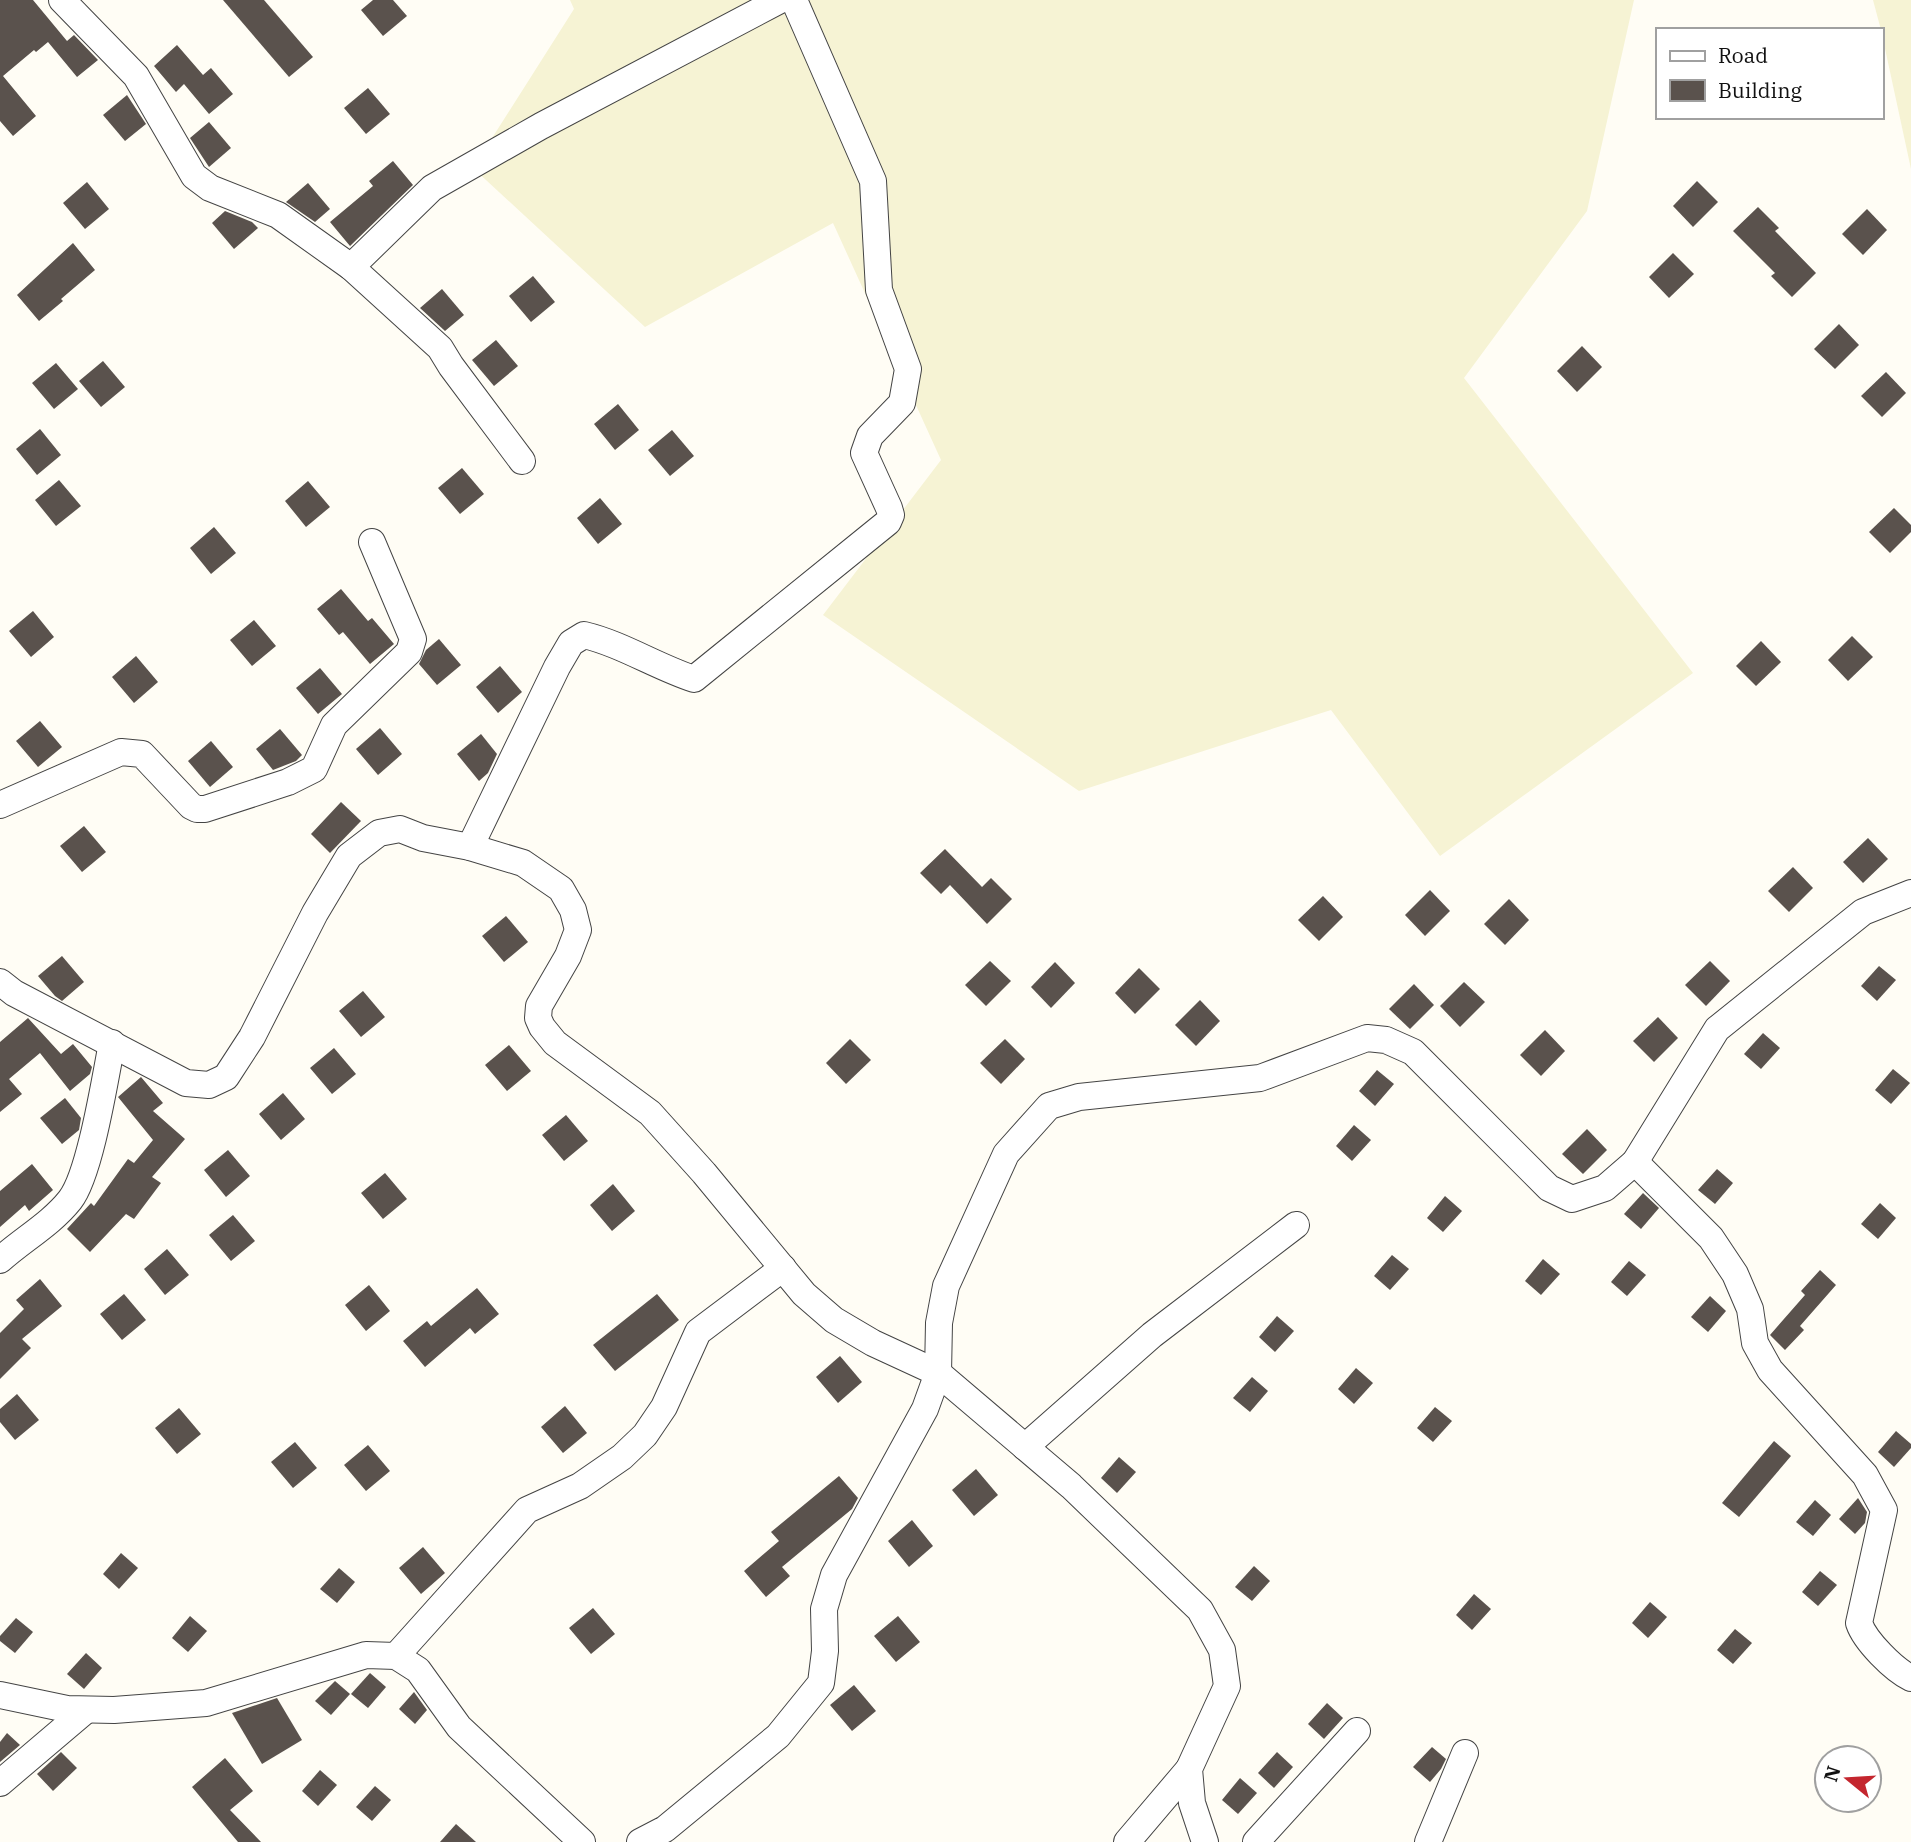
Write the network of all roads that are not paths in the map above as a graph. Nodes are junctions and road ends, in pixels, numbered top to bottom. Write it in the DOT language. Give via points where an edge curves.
graph roads {
  1 [pos="62,0"];
  2 [pos="780,0"];
  3 [pos="794,0"];
  4 [pos="351,267"];
  5 [pos="522,461"];
  6 [pos="372,542"];
  7 [pos="0,805"];
  8 [pos="470,847"];
  9 [pos="1911,893"];
  10 [pos="0,982"];
  11 [pos="113,1043"];
  12 [pos="1635,1162"];
  13 [pos="1296,1226"];
  14 [pos="0,1260"];
  15 [pos="783,1268"];
  16 [pos="938,1373"];
  17 [pos="1026,1447"];
  18 [pos="396,1656"];
  19 [pos="1911,1678"];
  20 [pos="0,1695"];
  21 [pos="86,1710"];
  22 [pos="1357,1731"];
  23 [pos="1465,1753"];
  24 [pos="1189,1769"];
  25 [pos="0,1783"];
  26 [pos="582,1842"];
  27 [pos="640,1842"];
  28 [pos="1127,1842"];
  29 [pos="1205,1842"];
  30 [pos="1256,1842"];
  31 [pos="1428,1842"];
  1 -- 4 [label="street" via="136,76 194,176 210,188 278,215"];
  2 -- 4 [label="street" via="432,188"];
  3 -- 8 [label="street" via="873,181 879,290 908,369 902,403 870,436 864,453 891,515 694,679 598,638 584,635 571,643"];
  4 -- 5 [label="street" via="440,348"];
  6 -- 7 [label="street" via="413,639 409,652 334,726 314,769 288,782 197,809 142,754 121,752"];
  8 -- 11 [label="street" via="400,829 379,833 349,856 226,1077 209,1085 186,1083"];
  8 -- 15 [label="street" via="523,863 561,889 573,910 578,930 539,1006 542,1027 555,1043 650,1113"];
  9 -- 12 [label="street" via="1863,912 1717,1029"];
  10 -- 11 [label="street"];
  11 -- 14 [label="street" via="86,1163 72,1198"];
  12 -- 16 [label="street" via="1605,1188 1572,1199 1549,1188 1413,1052 1386,1040 1367,1038 1260,1078 1079,1097 1049,1106 1006,1154 946,1286"];
  12 -- 19 [label="street" via="1711,1238 1735,1274 1750,1309 1755,1343 1770,1370 1865,1475 1884,1510 1859,1623 1862,1633"];
  13 -- 17 [label="street" via="1152,1335"];
  15 -- 16 [label="street" via="834,1320"];
  15 -- 18 [label="street" via="698,1332 664,1407 645,1435 580,1486 527,1510"];
  16 -- 17 [label="street"];
  16 -- 27 [label="street" via="925,1409 834,1575 824,1609 821,1683 778,1736 665,1829"];
  17 -- 24 [label="street" via="1200,1610 1222,1650 1227,1686"];
  18 -- 21 [label="street" via="366,1655 206,1703"];
  18 -- 26 [label="street" via="418,1670 458,1727"];
  20 -- 21 [label="street"];
  21 -- 25 [label="street"];
  22 -- 30 [label="street"];
  23 -- 31 [label="street"];
  24 -- 28 [label="street"];
  24 -- 29 [label="street" via="1192,1802"];
}
